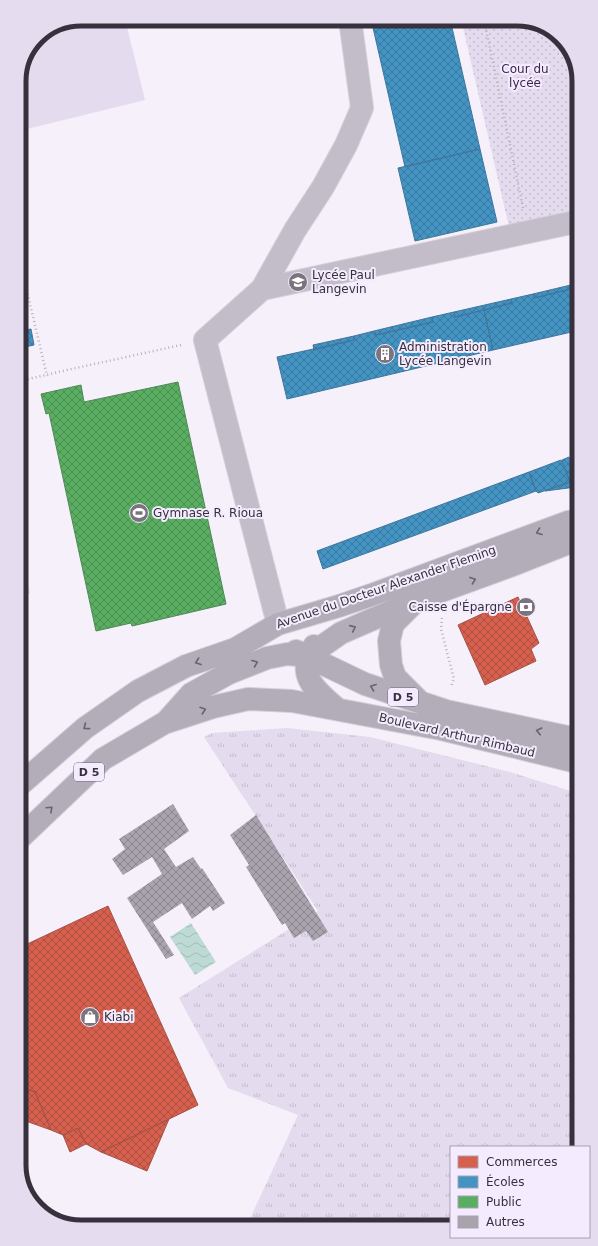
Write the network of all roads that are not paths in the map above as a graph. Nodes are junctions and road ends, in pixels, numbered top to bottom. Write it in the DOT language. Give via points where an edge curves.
graph roads {
  1 [pos="351,26"];
  2 [pos="572,223"];
  3 [pos="262,289"];
  4 [pos="572,522"];
  5 [pos="572,542"];
  6 [pos="417,600"];
  7 [pos="340,606"];
  8 [pos="278,624"];
  9 [pos="234,649"];
  10 [pos="308,656"];
  11 [pos="419,701"];
  12 [pos="336,708"];
  13 [pos="166,722"];
  14 [pos="572,738"];
  15 [pos="572,761"];
  16 [pos="26,779"];
  17 [pos="26,832"];
  1 -- 3 [label="lane" via="362,108 346,145 323,187"];
  2 -- 3 [label="lane"];
  3 -- 8 [label="lane" via="205,340"];
  4 -- 7 [label="main road, Avenue du Docteur Alexander Fleming, one-way"];
  6 -- 5 [label="main road, Avenue du Docteur Alexander Fleming, one-way"];
  10 -- 6 [label="main road, Avenue du Docteur Alexander Fleming, one-way" via="341,633"];
  6 -- 11 [label="main road" via="393,624 389,641 395,677"];
  7 -- 8 [label="main road, Avenue du Docteur Alexander Fleming"];
  7 -- 10 [label="main road"];
  8 -- 9 [label="main road, Avenue du Docteur Alexander Fleming"];
  9 -- 10 [label="main road, Boulevard Arthur Rimbaud / D 5" via="260,644 282,645"];
  9 -- 16 [label="main road, Avenue du Docteur Alexander Fleming / D 5, one-way" via="186,666 138,691 85,728"];
  11 -- 10 [label="main road, Boulevard Arthur Rimbaud / D 5, one-way" via="365,684"];
  10 -- 12 [label="main road, Boulevard Arthur Rimbaud" via="306,666 309,680 316,691"];
  13 -- 10 [label="main road, D 5, one-way" via="191,694 228,673 267,658 287,654"];
  14 -- 11 [label="main road, Boulevard Arthur Rimbaud / D 5, one-way" via="446,711"];
  13 -- 12 [label="main road, Boulevard Arthur Rimbaud / D 5, one-way" via="248,699 292,701"];
  12 -- 15 [label="main road, Boulevard Arthur Rimbaud / D 5" via="441,729"];
  17 -- 13 [label="main road, D 5, one-way" via="103,759"];
}
